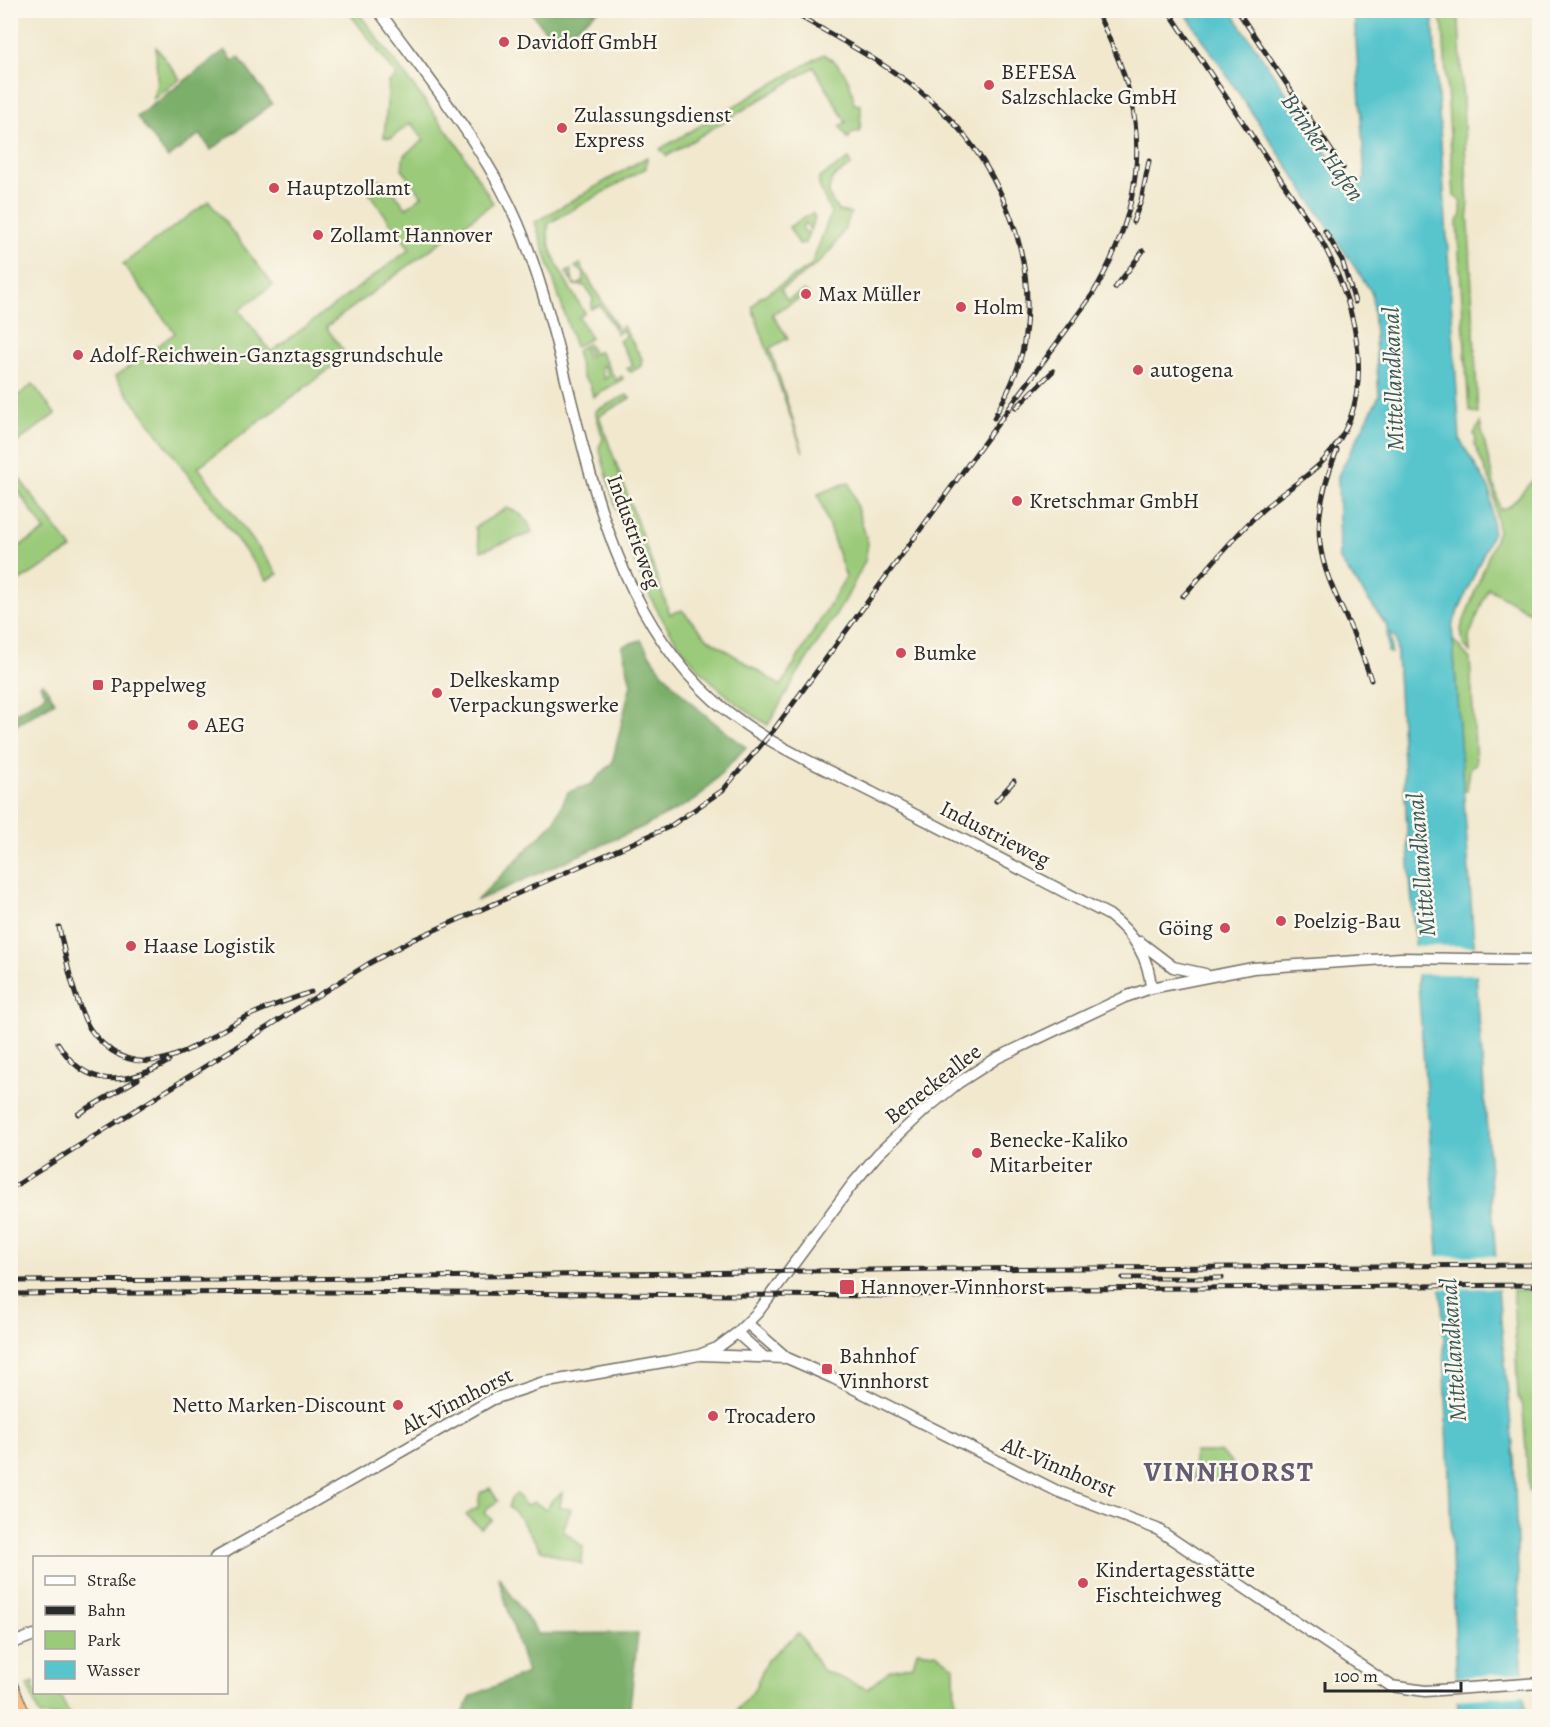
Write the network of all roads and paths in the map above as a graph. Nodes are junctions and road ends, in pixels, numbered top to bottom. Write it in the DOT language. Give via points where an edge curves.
graph roads {
  1 [pos="378,10"];
  2 [pos="1131,935"];
  3 [pos="1539,960"];
  4 [pos="1214,975"];
  5 [pos="1151,988"];
  6 [pos="748,1324"];
  7 [pos="737,1333"];
  8 [pos="699,1355"];
  9 [pos="765,1358"];
  10 [pos="787,1358"];
  11 [pos="217,1556"];
  12 [pos="33,1635"];
  13 [pos="10,1644"];
  14 [pos="1536,1683"];
  15 [pos="10,1686"];
  16 [pos="23,1716"];
  1 -- 2 [label="street, Industrieweg" via="470,136 514,213 533,262 612,541 633,591 671,654 708,695 766,740 1109,915"];
  2 -- 4 [label="street, Beneckeallee" via="1173,967"];
  2 -- 5 [label="street, Industrieweg" via="1146,961"];
  3 -- 4 [label="street, Beneckeallee" via="1400,958 1253,968"];
  4 -- 5 [label="street, Beneckeallee"];
  5 -- 6 [label="street, Beneckeallee" via="1090,1012 997,1058 926,1109 851,1186"];
  6 -- 7 [label="street, Alt-Vinnhorst"];
  6 -- 10 [label="street, Alt-Vinnhorst"];
  7 -- 8 [label="street, Alt-Vinnhorst"];
  7 -- 9 [label="street"];
  8 -- 9 [label="street, Alt-Vinnhorst"];
  8 -- 11 [label="street, Alt-Vinnhorst" via="541,1383 493,1399"];
  9 -- 10 [label="street, Alt-Vinnhorst"];
  10 -- 14 [label="street, Alt-Vinnhorst" via="1057,1491 1157,1529 1391,1686 1409,1691"];
  12 -- 13 [label="street"];
  15 -- 16 [label="highway"];
}
